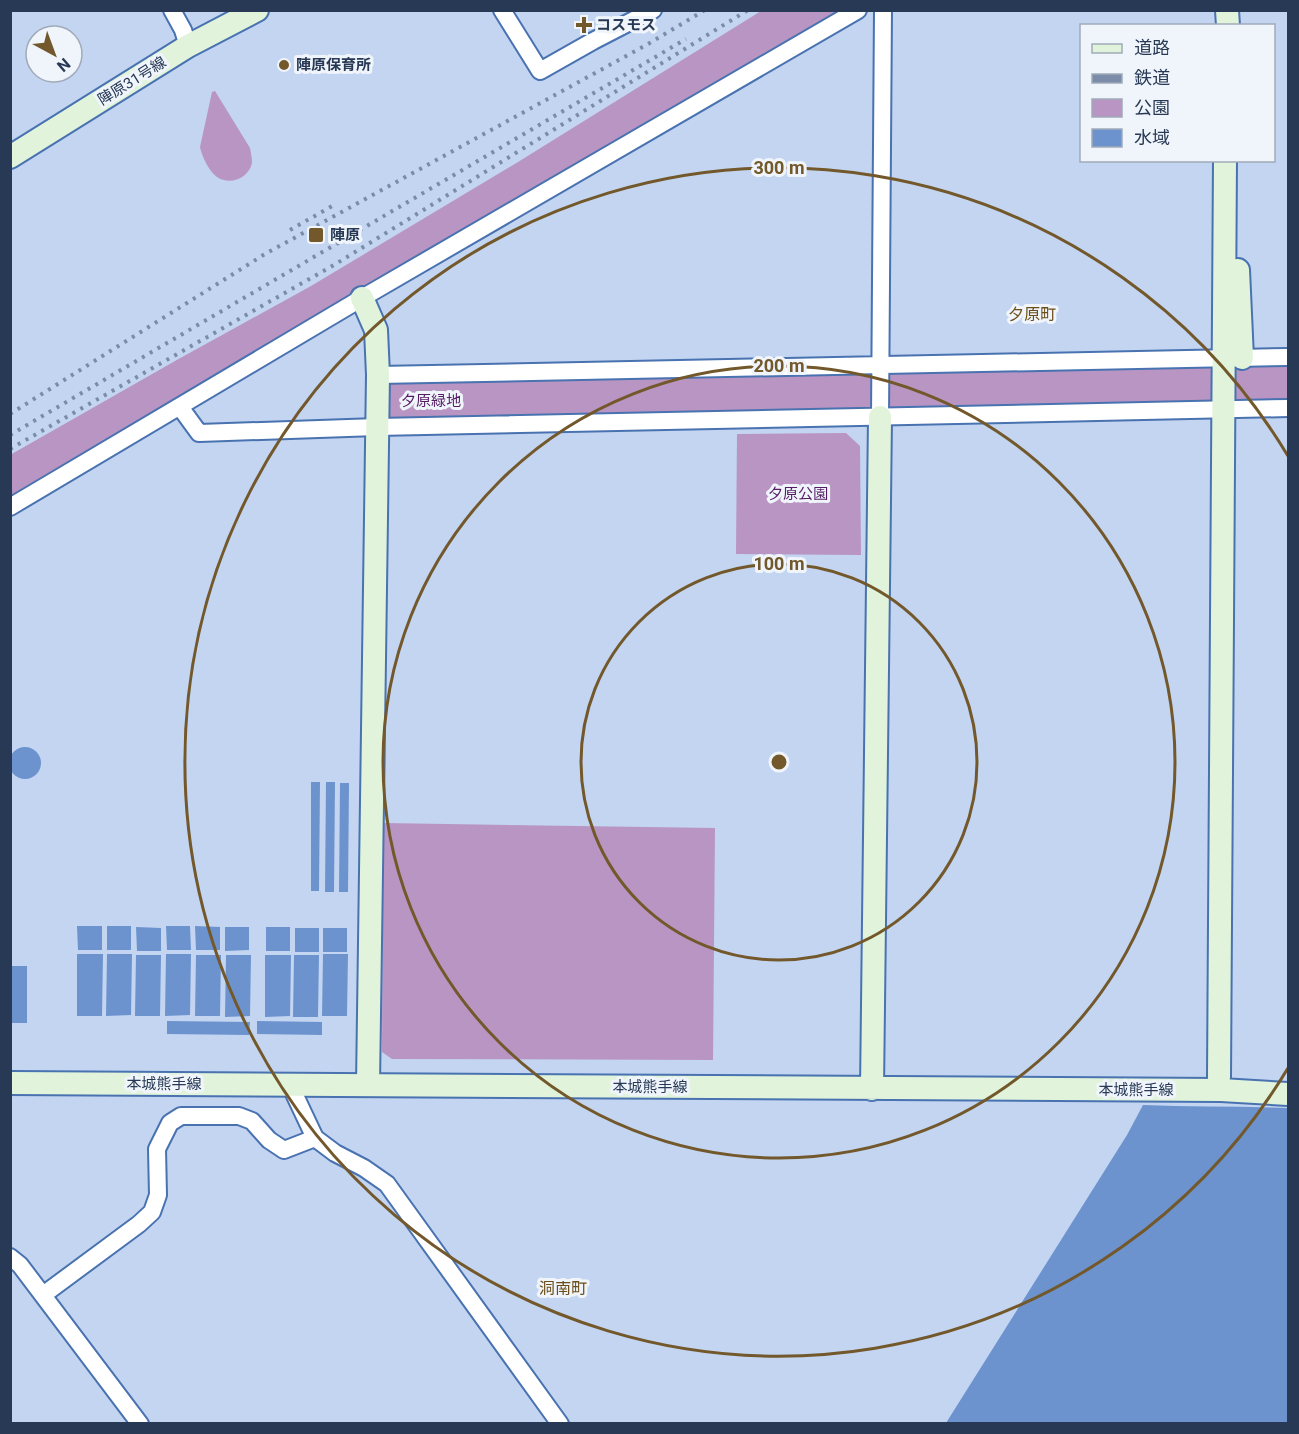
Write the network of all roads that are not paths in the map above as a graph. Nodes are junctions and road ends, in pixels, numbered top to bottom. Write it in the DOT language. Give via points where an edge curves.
graph roads {
  1 [pos="172,10"];
  2 [pos="257,10"];
  3 [pos="502,10"];
  4 [pos="652,10"];
  5 [pos="858,10"];
  6 [pos="883,10"];
  7 [pos="188,46"];
  8 [pos="10,157"];
  9 [pos="1225,162"];
  10 [pos="1233,162"];
  11 [pos="362,298"];
  12 [pos="1288,357"];
  13 [pos="1232,358"];
  14 [pos="880,365"];
  15 [pos="378,375"];
  16 [pos="180,407"];
  17 [pos="1288,408"];
  18 [pos="1224,409"];
  19 [pos="880,417"];
  20 [pos="377,427"];
  21 [pos="10,507"];
  22 [pos="10,1072"];
  23 [pos="1219,1077"];
  24 [pos="1288,1079"];
  25 [pos="368,1080"];
  26 [pos="10,1083"];
  27 [pos="872,1083"];
  28 [pos="290,1085"];
  29 [pos="1288,1094"];
  30 [pos="315,1138"];
  31 [pos="10,1257"];
  32 [pos="43,1295"];
  33 [pos="140,1424"];
  34 [pos="560,1424"];
  1 -- 7 [label="street"];
  2 -- 7 [label="street, 陣原31号線"];
  3 -- 4 [label="street" via="540,71"];
  5 -- 11 [label="street"];
  6 -- 14 [label="street"];
  7 -- 8 [label="street, 陣原31号線"];
  9 -- 13 [label="street"];
  10 -- 13 [label="street"];
  11 -- 15 [label="street" via="376,330"];
  11 -- 16 [label="street"];
  12 -- 13 [label="street"];
  13 -- 14 [label="street"];
  13 -- 18 [label="street"];
  14 -- 15 [label="street"];
  14 -- 19 [label="street"];
  15 -- 20 [label="street"];
  16 -- 20 [label="street" via="199,433"];
  16 -- 21 [label="street"];
  17 -- 18 [label="street"];
  18 -- 19 [label="street"];
  18 -- 23 [label="street"];
  19 -- 20 [label="street"];
  19 -- 27 [label="street"];
  20 -- 25 [label="street"];
  22 -- 25 [label="street, 本城熊手線"];
  23 -- 24 [label="street, 本城熊手線"];
  23 -- 27 [label="street, 本城熊手線"];
  25 -- 27 [label="street, 本城熊手線"];
  25 -- 28 [label="street, 本城熊手線"];
  26 -- 28 [label="street, 本城熊手線"];
  27 -- 29 [label="street, 本城熊手線"];
  28 -- 30 [label="street"];
  30 -- 32 [label="street" via="284,1150 252,1121 239,1116 181,1116 170,1123 157,1149 158,1195 152,1212"];
  30 -- 34 [label="street" via="387,1184"];
  31 -- 32 [label="street"];
  32 -- 33 [label="street"];
}
